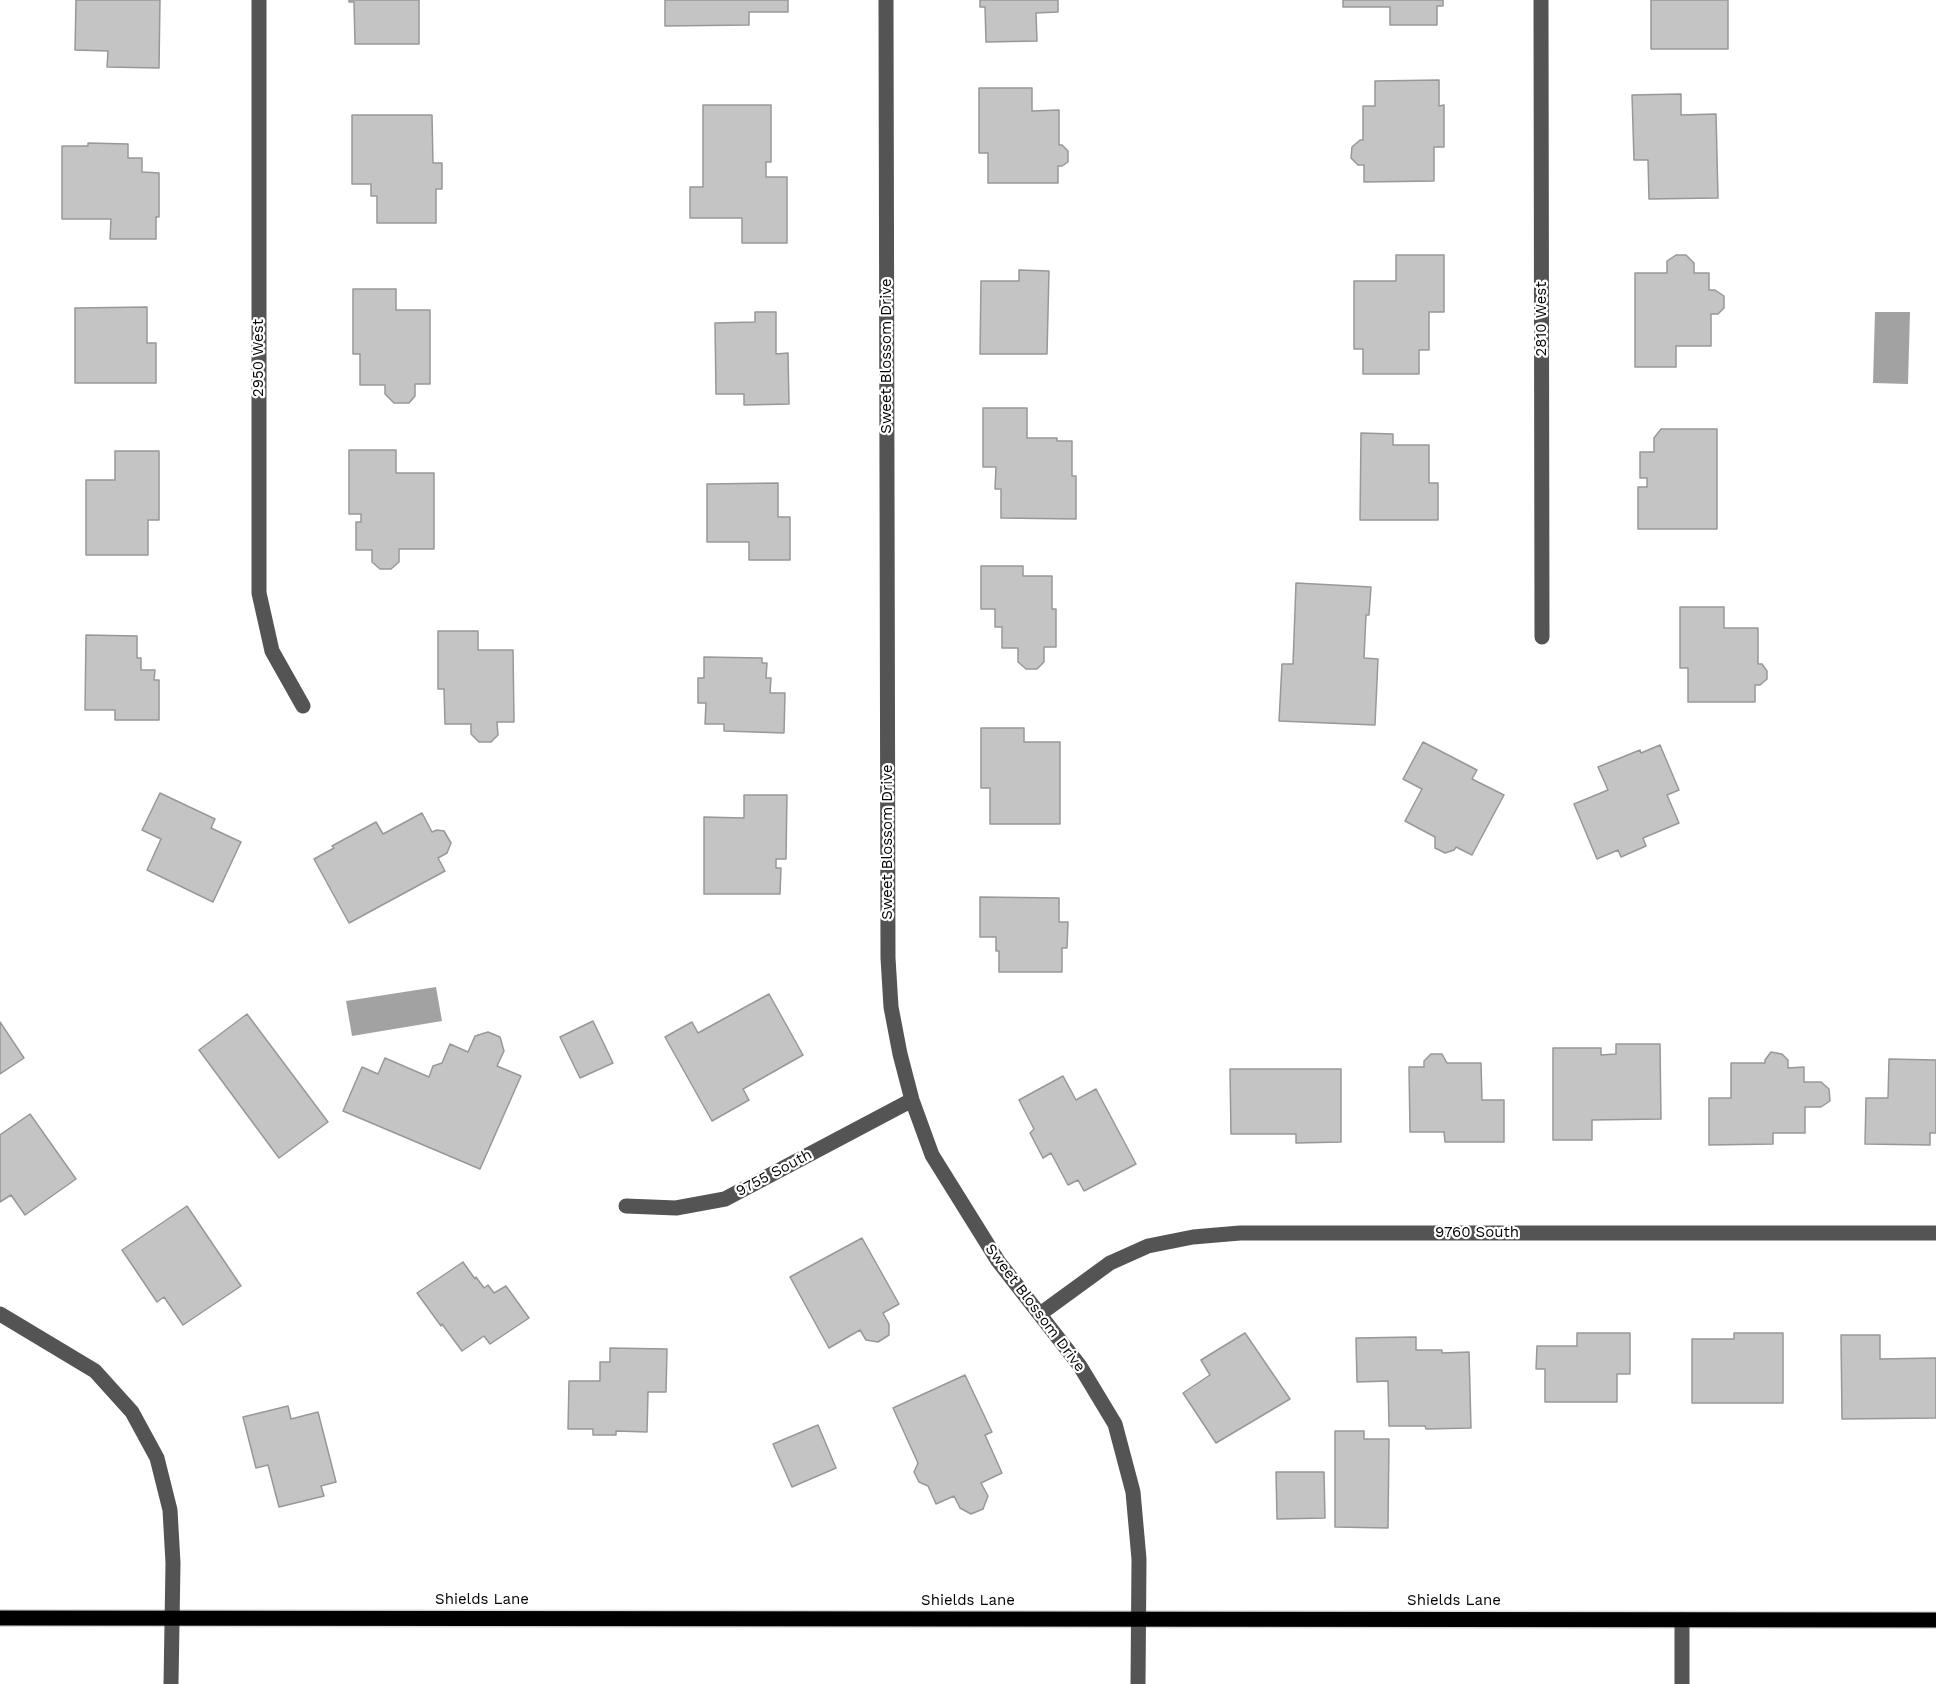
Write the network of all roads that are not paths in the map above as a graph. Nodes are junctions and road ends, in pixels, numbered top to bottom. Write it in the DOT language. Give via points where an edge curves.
graph roads {
  1 [pos="259,0"];
  2 [pos="886,0"];
  3 [pos="1541,0"];
  4 [pos="1542,637"];
  5 [pos="303,706"];
  6 [pos="912,1100"];
  7 [pos="626,1206"];
  8 [pos="1936,1233"];
  9 [pos="0,1314"];
  10 [pos="1040,1314"];
  11 [pos="0,1618"];
  12 [pos="171,1618"];
  13 [pos="1139,1619"];
  14 [pos="1682,1620"];
  15 [pos="1936,1620"];
  16 [pos="171,1684"];
  17 [pos="1138,1684"];
  18 [pos="1682,1684"];
  1 -- 5 [label="street, 2950 West" via="259,593 272,651"];
  2 -- 6 [label="street, Sweet Blossom Drive" via="888,957 891,1007"];
  3 -- 4 [label="street, 2810 West"];
  6 -- 7 [label="street, 9755 South" via="725,1199 676,1208"];
  6 -- 10 [label="street, Sweet Blossom Drive" via="932,1155 962,1206 998,1261"];
  8 -- 10 [label="street, 9760 South" via="1240,1233 1193,1237 1148,1246 1110,1263"];
  9 -- 12 [label="street" via="95,1371 132,1412 157,1458 170,1510"];
  10 -- 13 [label="street, Sweet Blossom Drive" via="1080,1366 1115,1424 1133,1492"];
  11 -- 12 [label="main road, Shields Lane"];
  12 -- 13 [label="main road, Shields Lane"];
  12 -- 16 [label="street"];
  13 -- 14 [label="main road, Shields Lane"];
  13 -- 17 [label="street, Sweet Blossom Drive"];
  14 -- 15 [label="main road, Shields Lane"];
  14 -- 18 [label="street"];
}
